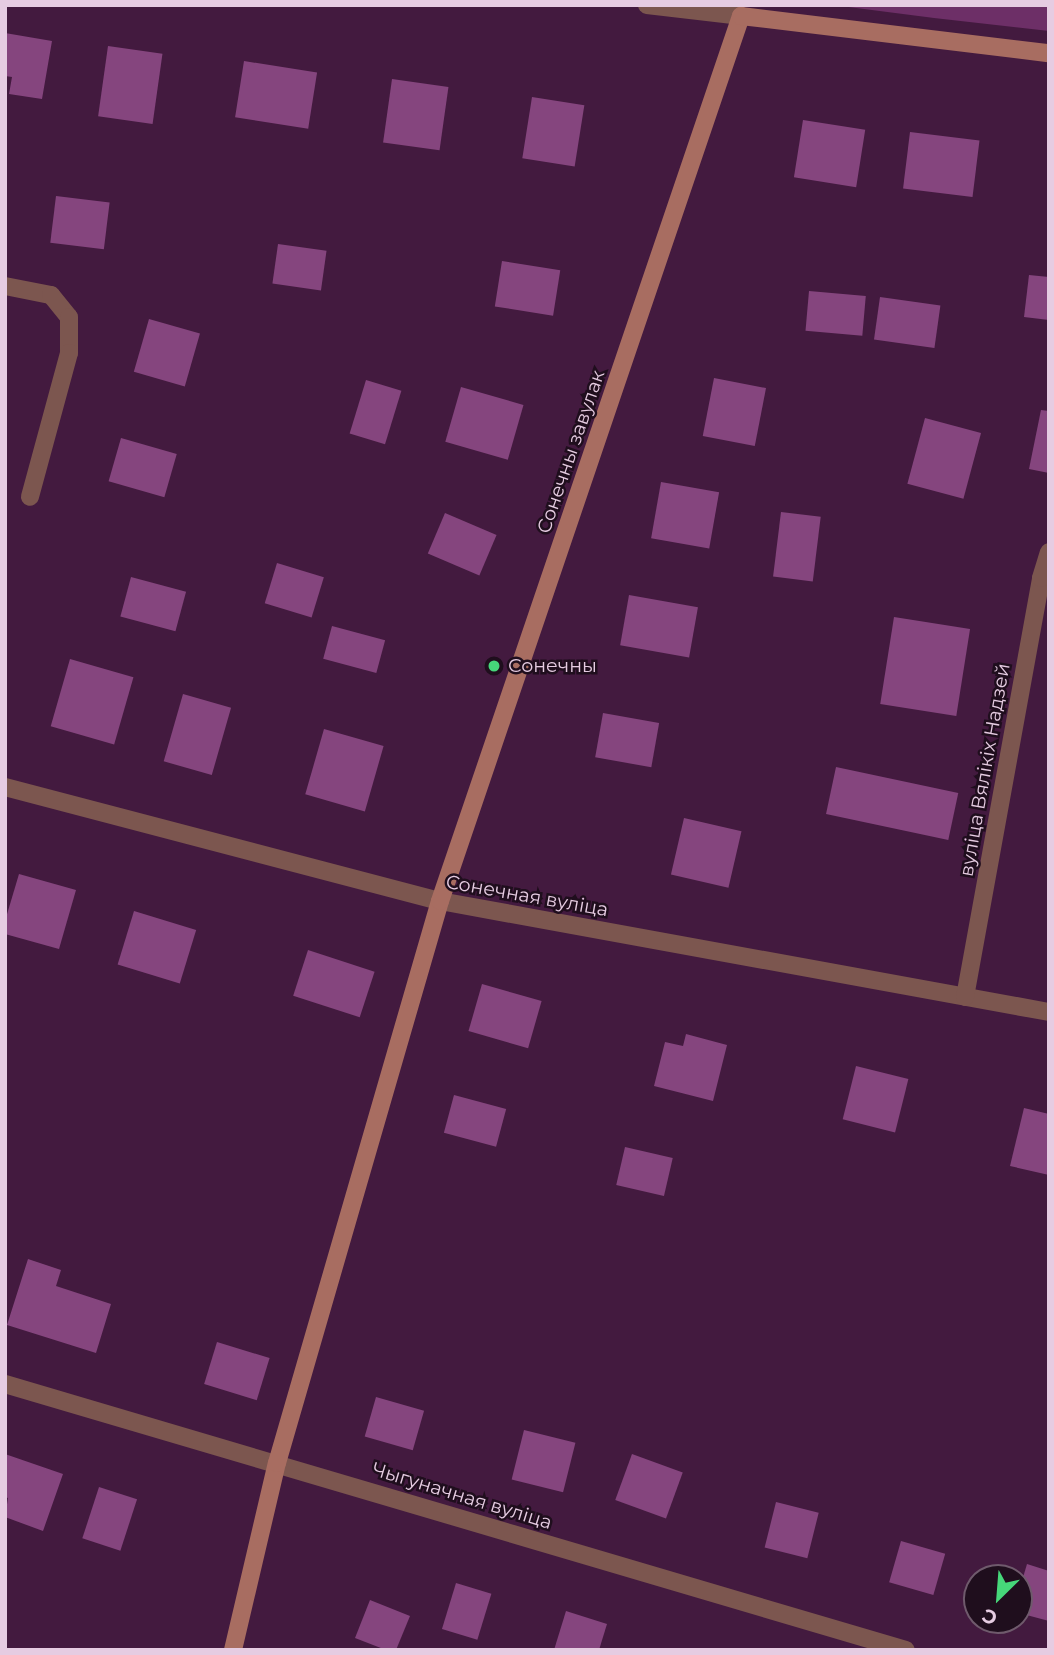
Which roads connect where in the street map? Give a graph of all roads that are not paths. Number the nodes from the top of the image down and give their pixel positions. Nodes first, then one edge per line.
1 (648, 5) edge
2 (741, 16) junction
3 (1049, 53) edge
4 (5, 286) edge
5 (30, 497) dead end
6 (1049, 552) edge
7 (5, 787) edge
8 (440, 901) junction
9 (965, 997) junction
10 (1049, 1012) edge
11 (5, 1384) edge
12 (278, 1463) junction
13 (233, 1650) edge
14 (906, 1650) edge

1 - 2 street
2 - 3 street
2 - 8 street, Сонечны завулак
4 - 5 street
6 - 9 street, вуліца Вялікіх Надзей
7 - 8 street, Сонечная вуліца
8 - 9 street, Сонечная вуліца
8 - 12 street, Сонечны завулак
9 - 10 street, Сонечная вуліца
11 - 12 street, Чыгуначная вуліца
12 - 13 street, Сонечны завулак
12 - 14 street, Чыгуначная вуліца

